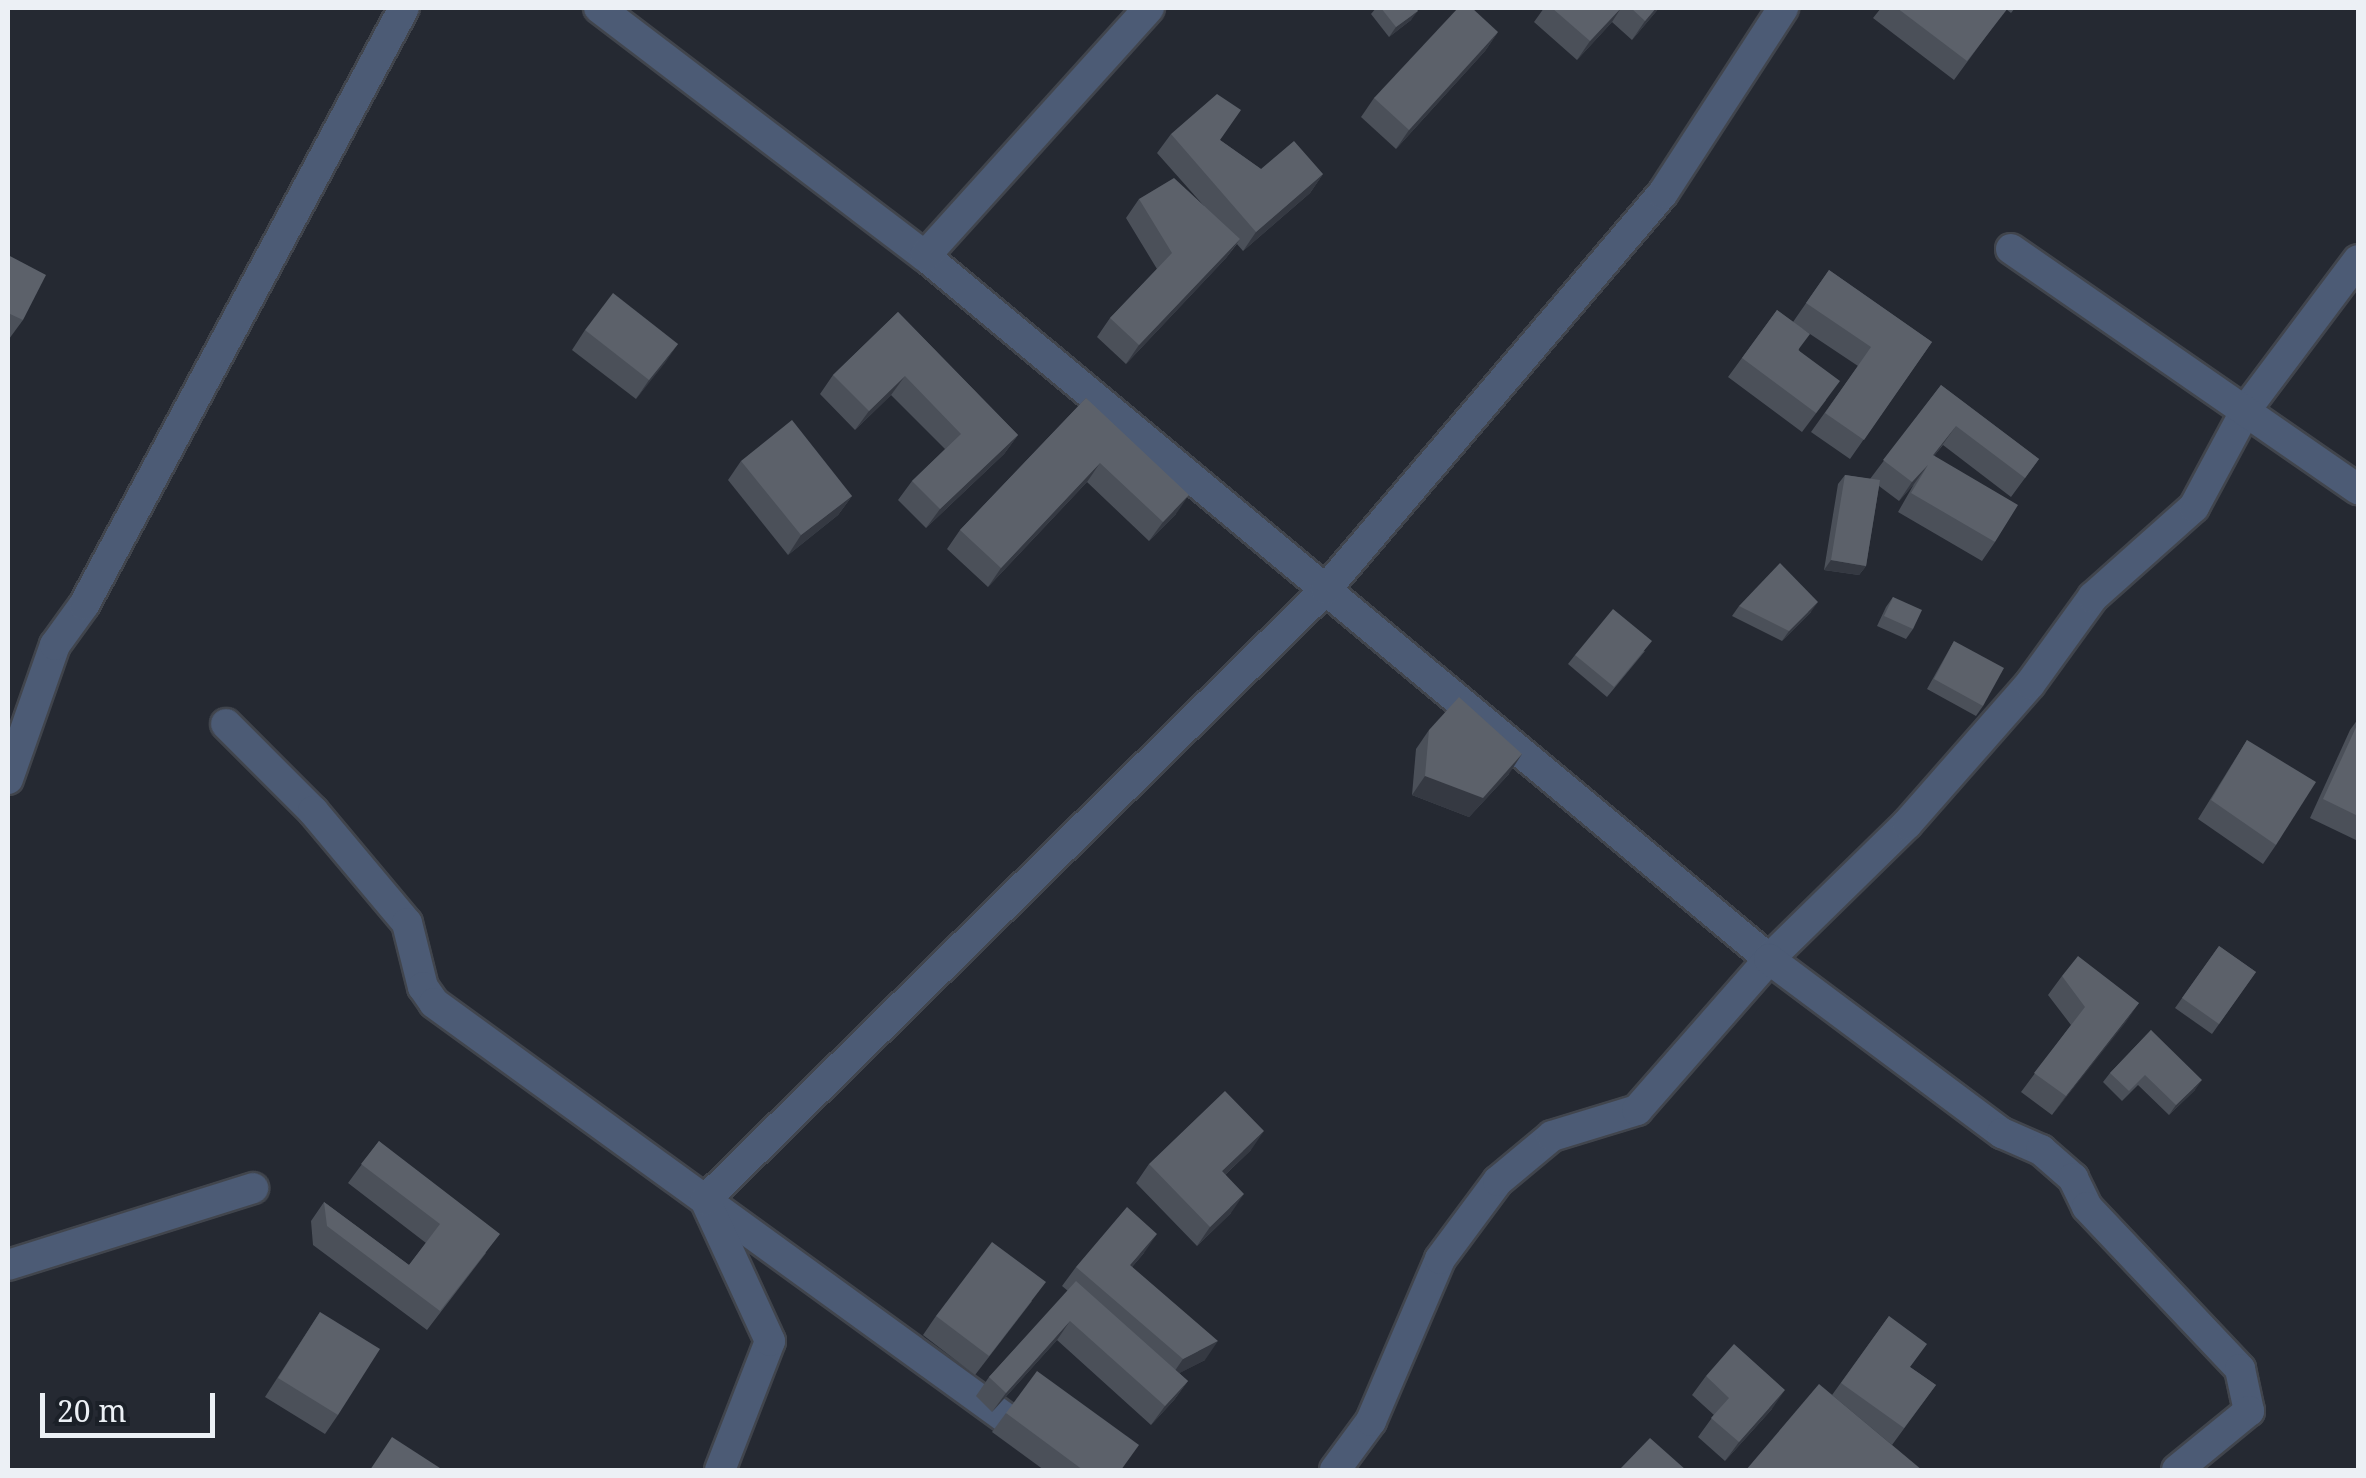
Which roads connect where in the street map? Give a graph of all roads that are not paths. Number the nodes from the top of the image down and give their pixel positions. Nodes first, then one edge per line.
1 (404, 8) edge
2 (599, 8) edge
3 (1148, 8) edge
4 (1783, 8) edge
5 (2010, 248) dead end
6 (925, 256) junction
7 (2358, 260) edge
8 (2247, 408) junction
9 (2358, 488) edge
10 (1326, 589) junction
11 (226, 724) dead end
12 (8, 779) edge
13 (1769, 958) junction
14 (252, 1188) dead end
15 (704, 1200) junction
16 (8, 1265) edge
17 (720, 1470) edge
18 (1077, 1470) edge
19 (1335, 1470) edge
20 (2177, 1470) edge

1 - 12 street
2 - 6 street
3 - 6 street
4 - 10 street
5 - 8 street
6 - 10 street
7 - 8 street
8 - 9 street
8 - 13 street
10 - 13 street
10 - 15 street
11 - 15 street
13 - 19 street
13 - 20 street
14 - 16 street
15 - 17 street
15 - 18 street

